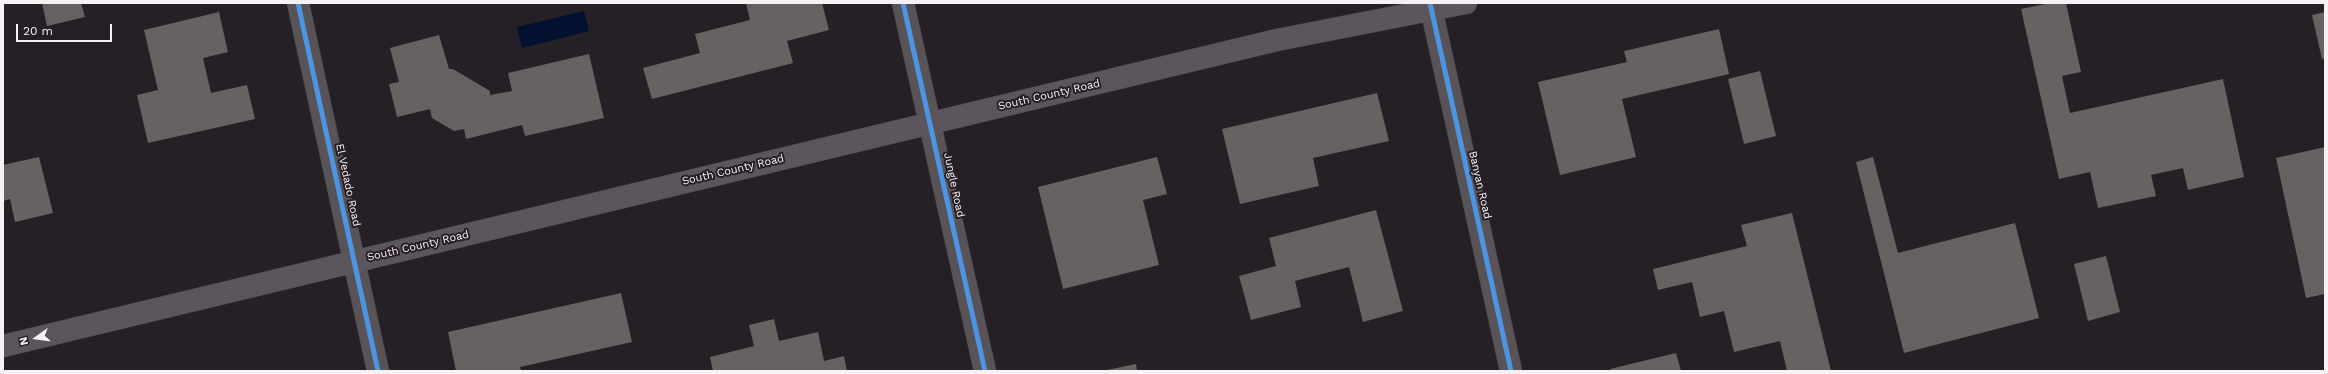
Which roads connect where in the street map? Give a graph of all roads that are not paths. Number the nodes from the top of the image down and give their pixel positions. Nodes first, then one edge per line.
1 (298, 3) edge
2 (903, 3) edge
3 (1466, 3) edge
4 (1430, 6) edge
5 (930, 123) junction
6 (354, 261) junction
7 (3, 346) edge
8 (378, 371) edge
9 (984, 371) edge
10 (1511, 371) edge

1 - 6 street, El Vedado Road
2 - 5 street, Jungle Road
3 - 4 main road, South County Road
4 - 5 main road, South County Road
4 - 10 street, Banyan Road
5 - 6 main road, South County Road
5 - 9 street, Jungle Road
6 - 7 main road, South County Road
6 - 8 street, El Vedado Road

